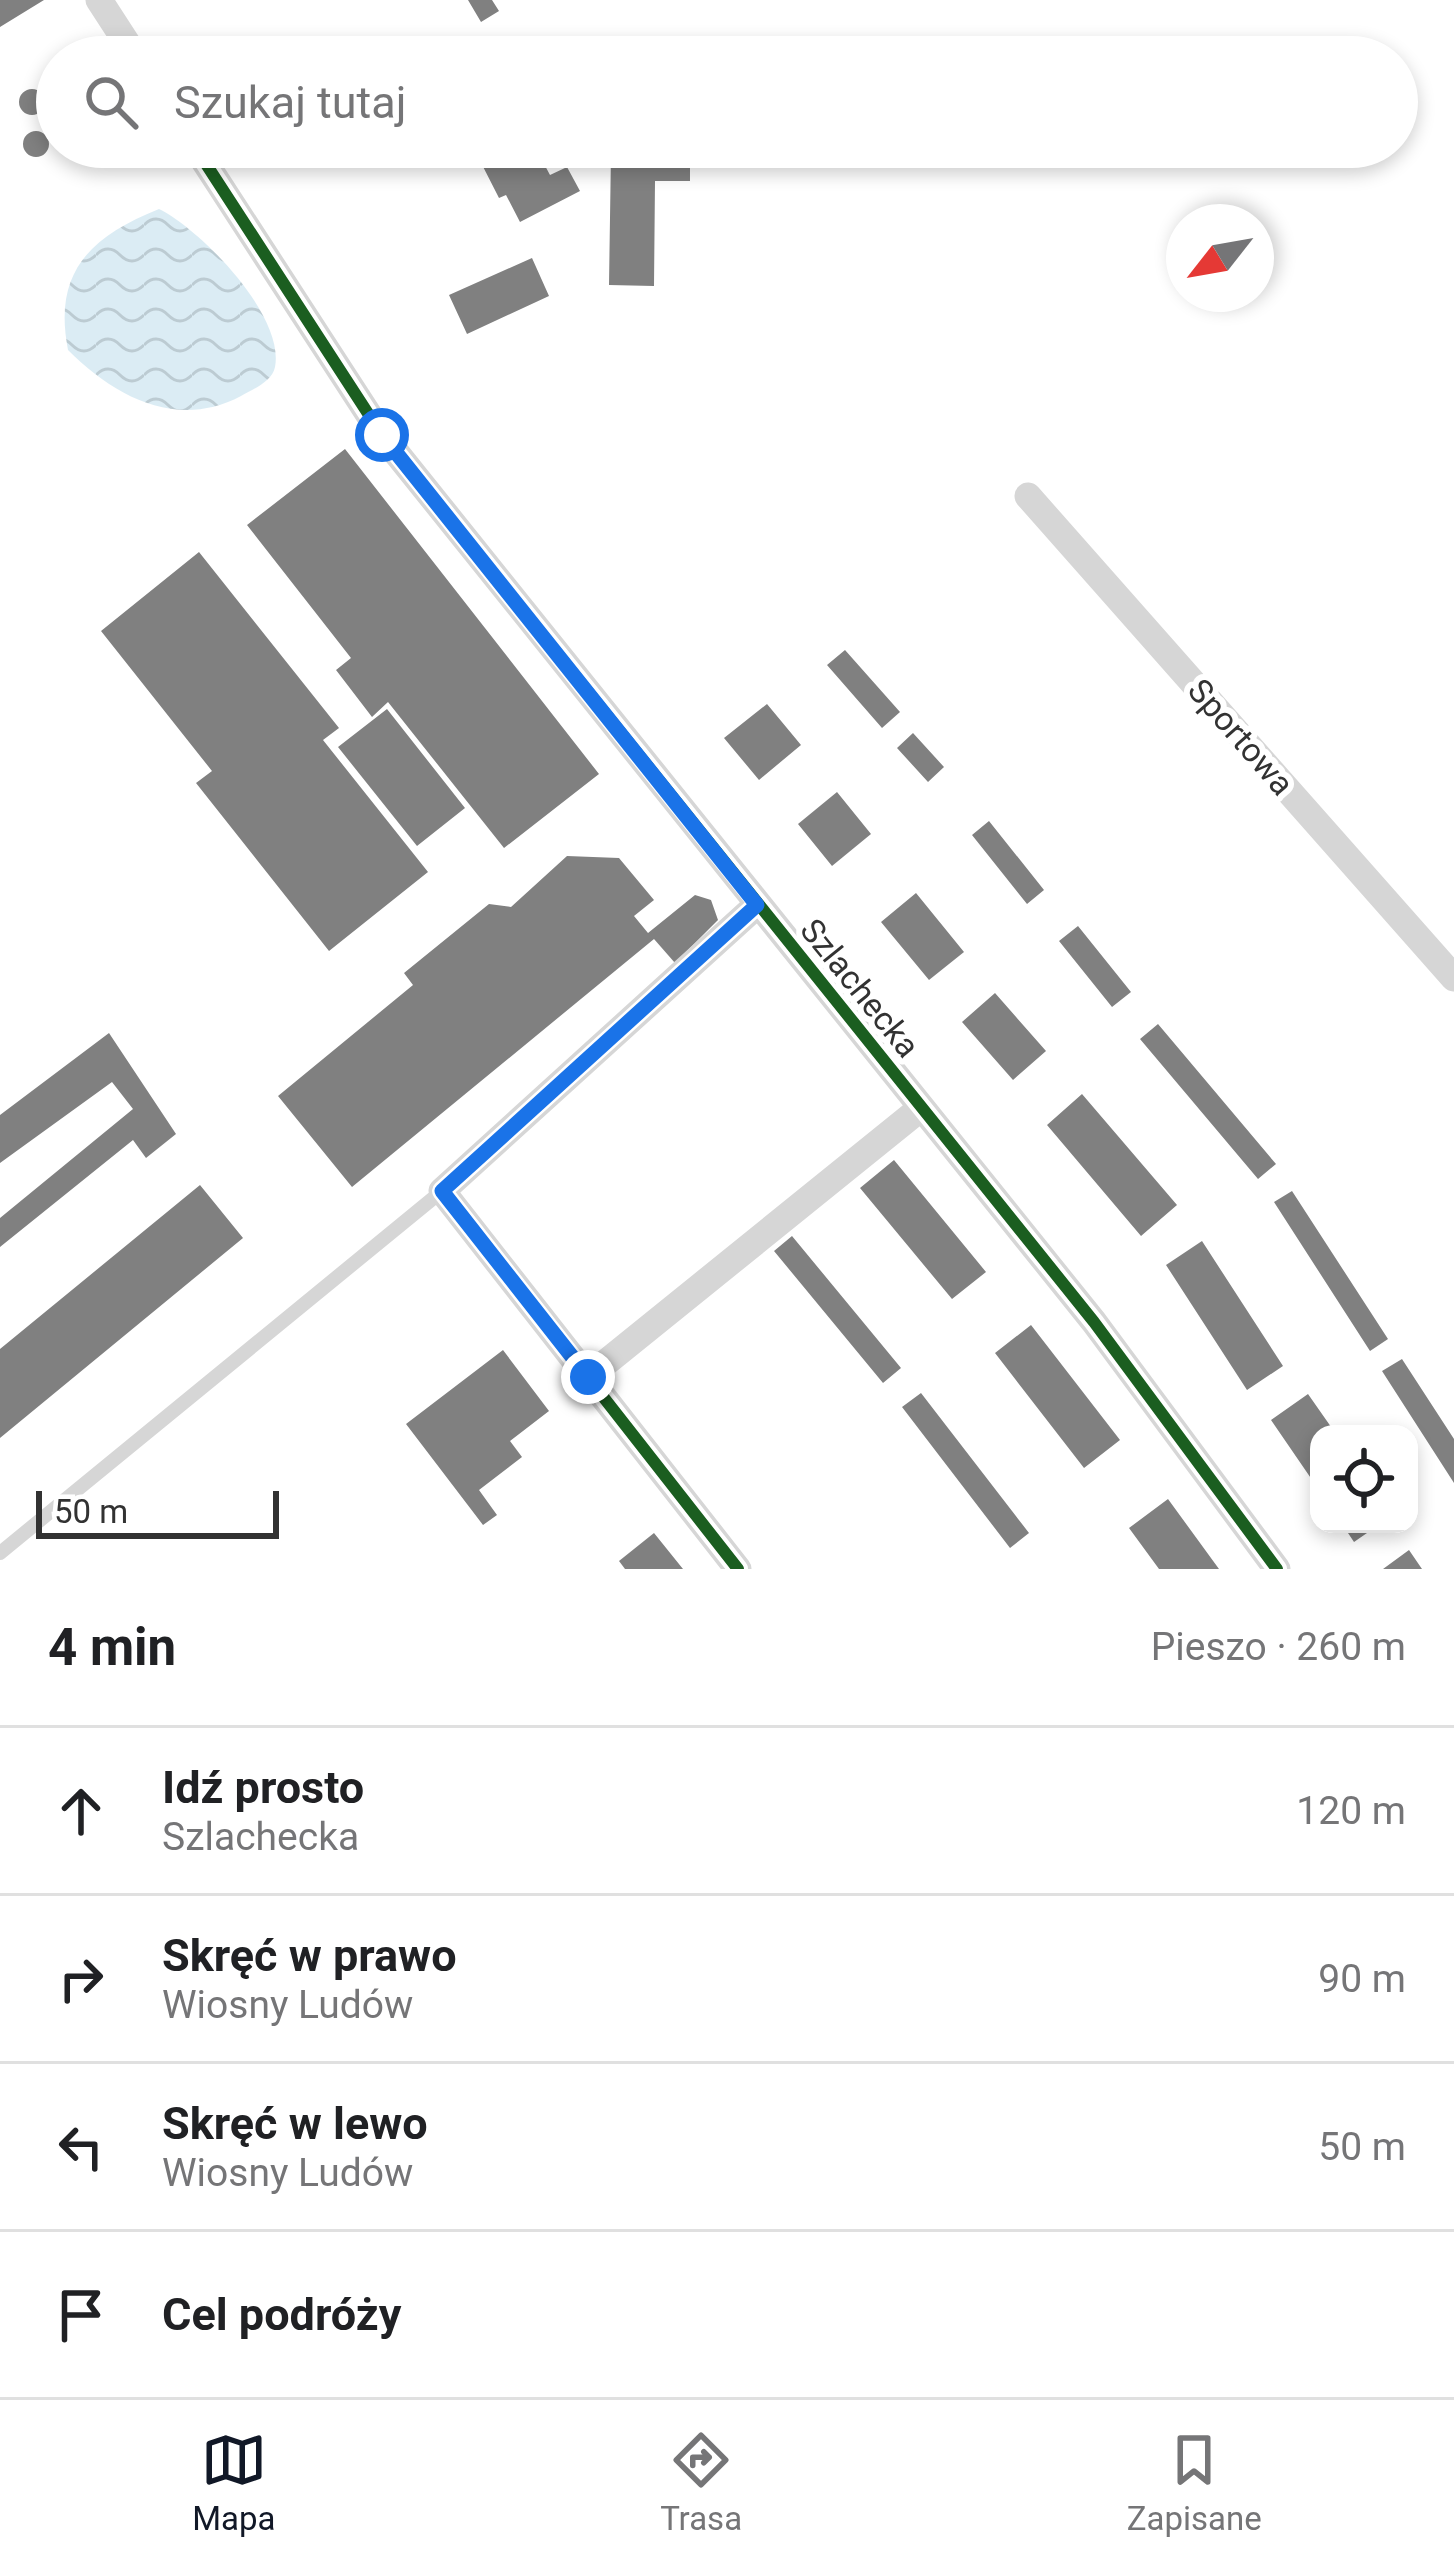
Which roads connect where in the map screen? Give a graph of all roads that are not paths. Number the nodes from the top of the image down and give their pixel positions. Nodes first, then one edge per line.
1 (99, 0) edge
2 (122, 36) edge
3 (209, 168) edge
4 (1028, 496) dead end
5 (757, 905) junction
6 (1454, 978) edge
7 (922, 1108) junction
8 (442, 1191) junction
9 (588, 1377) junction
10 (0, 1553) edge
11 (738, 1569) edge
12 (1277, 1569) edge

1 - 2 street
3 - 5 street, Szlachecka
4 - 6 street, Sportowa
5 - 7 street, Szlachecka
5 - 8 street
7 - 9 street
7 - 12 street, Szlachecka
8 - 9 street
8 - 10 lane
9 - 11 street

